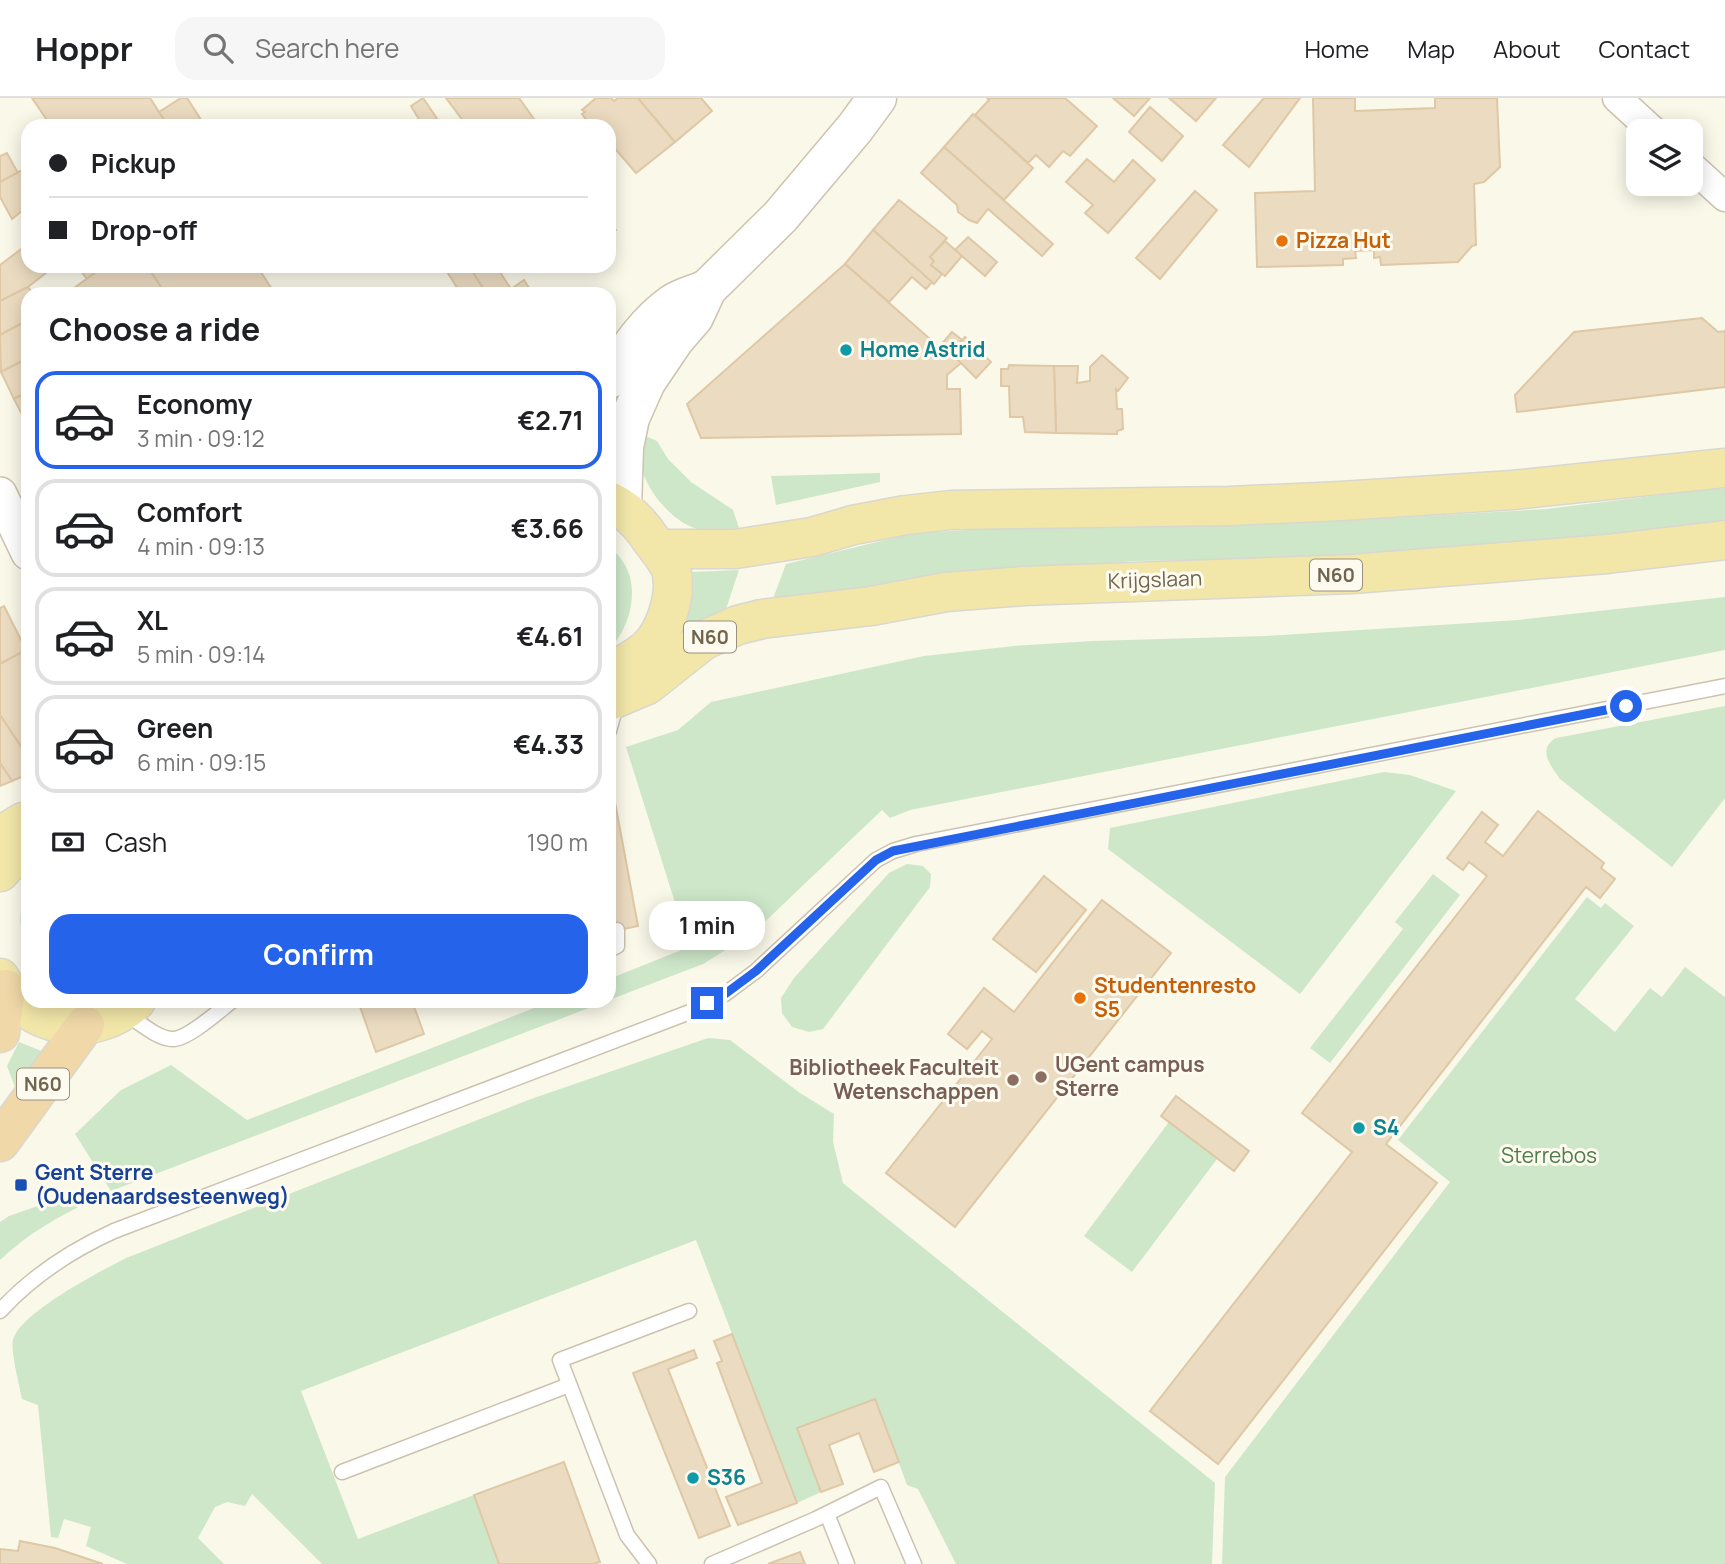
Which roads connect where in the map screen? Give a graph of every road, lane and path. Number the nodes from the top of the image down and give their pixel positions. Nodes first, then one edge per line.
1 (877, 98) edge
2 (1617, 98) edge
3 (1640, 119) edge
4 (1703, 177) edge
5 (1725, 197) edge
6 (707, 289) junction
7 (616, 369) edge
8 (1725, 468) edge
9 (0, 494) edge
10 (616, 505) edge
11 (21, 534) edge
12 (1725, 540) edge
13 (658, 550) junction
14 (1725, 687) edge
15 (616, 690) edge
16 (616, 693) edge
17 (21, 823) edge
18 (0, 836) edge
19 (21, 856) edge
20 (0, 872) edge
21 (617, 930) dead end
22 (616, 946) edge
23 (3, 984) edge
24 (21, 1005) edge
25 (25, 1008) edge
26 (128, 1008) edge
27 (131, 1008) edge
28 (222, 1008) edge
29 (85, 1025) junction
30 (0, 1032) edge
31 (0, 1142) edge
32 (0, 1311) edge
33 (689, 1311) dead end
34 (569, 1385) junction
35 (342, 1472) dead end
36 (827, 1514) junction
37 (649, 1564) edge
38 (712, 1564) edge
39 (847, 1564) edge
40 (914, 1564) edge

1 - 6 main road
2 - 3 street
4 - 5 street
6 - 7 main road
6 - 10 main road
8 - 13 main road
9 - 11 street
10 - 13 main road
12 - 16 main road, Krijgslaan / N60
13 - 15 main road
14 - 32 lane
17 - 18 main road
19 - 20 main road
21 - 22 lane
23 - 24 main road
23 - 30 highway
25 - 29 main road
26 - 29 main road
27 - 28 lane
29 - 31 highway, N60
33 - 34 lane
34 - 35 lane
34 - 37 lane
36 - 38 lane
36 - 39 lane
36 - 40 lane

